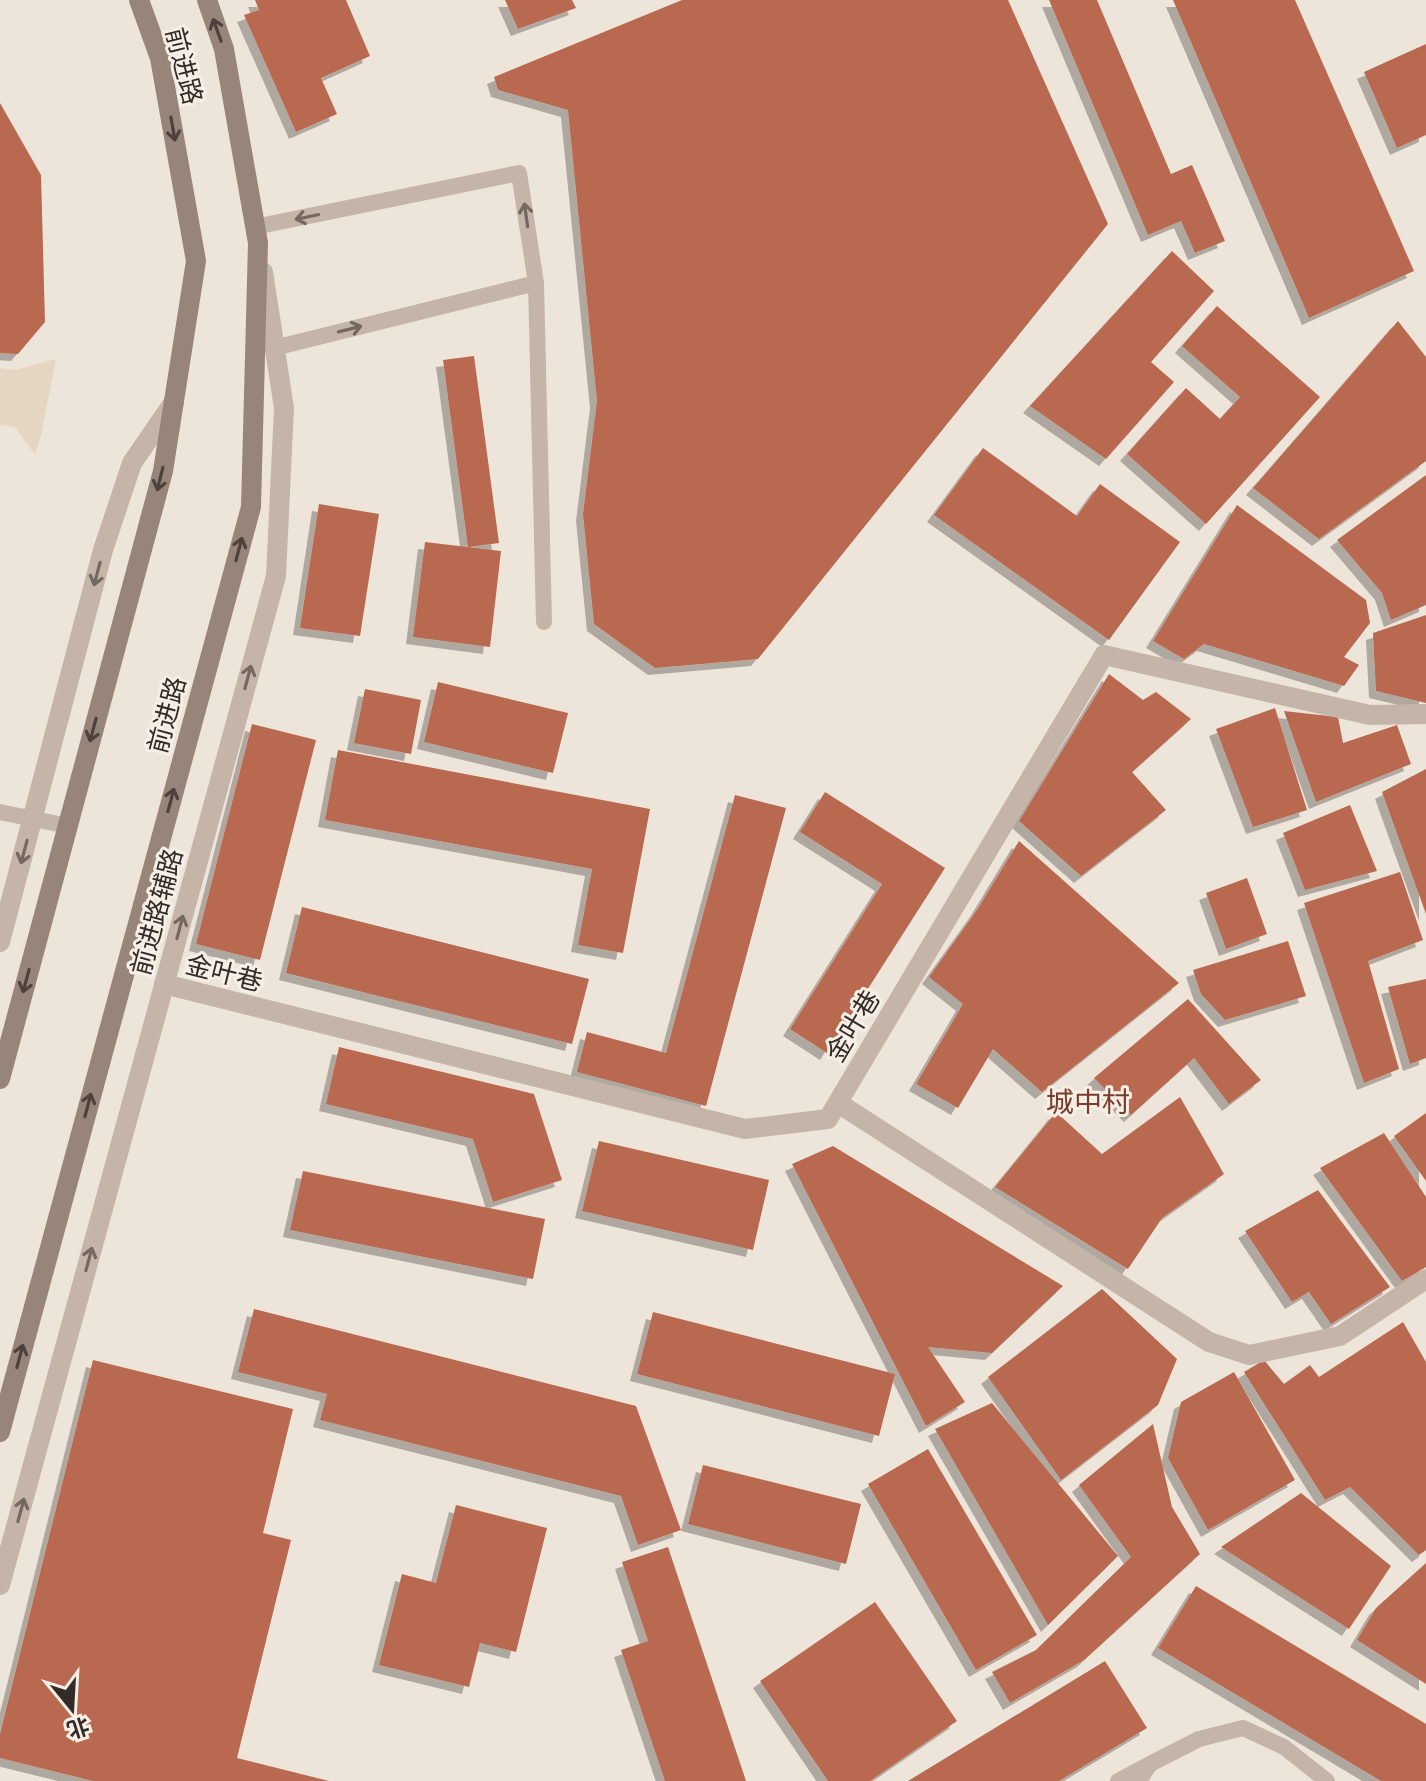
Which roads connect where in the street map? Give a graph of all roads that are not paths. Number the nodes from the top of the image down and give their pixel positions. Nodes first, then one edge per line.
1 (139, 0) edge
2 (207, 0) edge
3 (257, 235) junction
4 (536, 283) junction
5 (274, 348) junction
6 (174, 402) junction
7 (544, 622) dead end
8 (1426, 714) edge
9 (0, 812) edge
10 (32, 819) junction
11 (68, 826) junction
12 (0, 942) edge
13 (164, 984) junction
14 (0, 1079) edge
15 (838, 1103) junction
16 (1426, 1279) edge
17 (0, 1432) edge
18 (0, 1585) edge
19 (1150, 1764) junction
20 (1118, 1781) edge
21 (1139, 1781) edge
22 (1327, 1781) edge

1 -> 6 main road, 前进路
3 -> 2 main road, 前进路
4 -> 3 lane
3 - 5 street, 前进路辅路
17 -> 3 main road, 前进路
5 -> 4 lane
4 - 7 lane
13 -> 5 street, 前进路辅路
6 -> 10 street
6 -> 11 main road, 前进路
8 - 15 street, 金叶巷
9 - 10 lane
10 - 11 lane
10 -> 12 street
11 -> 14 main road, 前进路
13 - 15 street, 金叶巷
18 -> 13 street, 前进路辅路
15 - 16 street
19 - 20 lane
19 - 21 lane
19 - 22 lane

